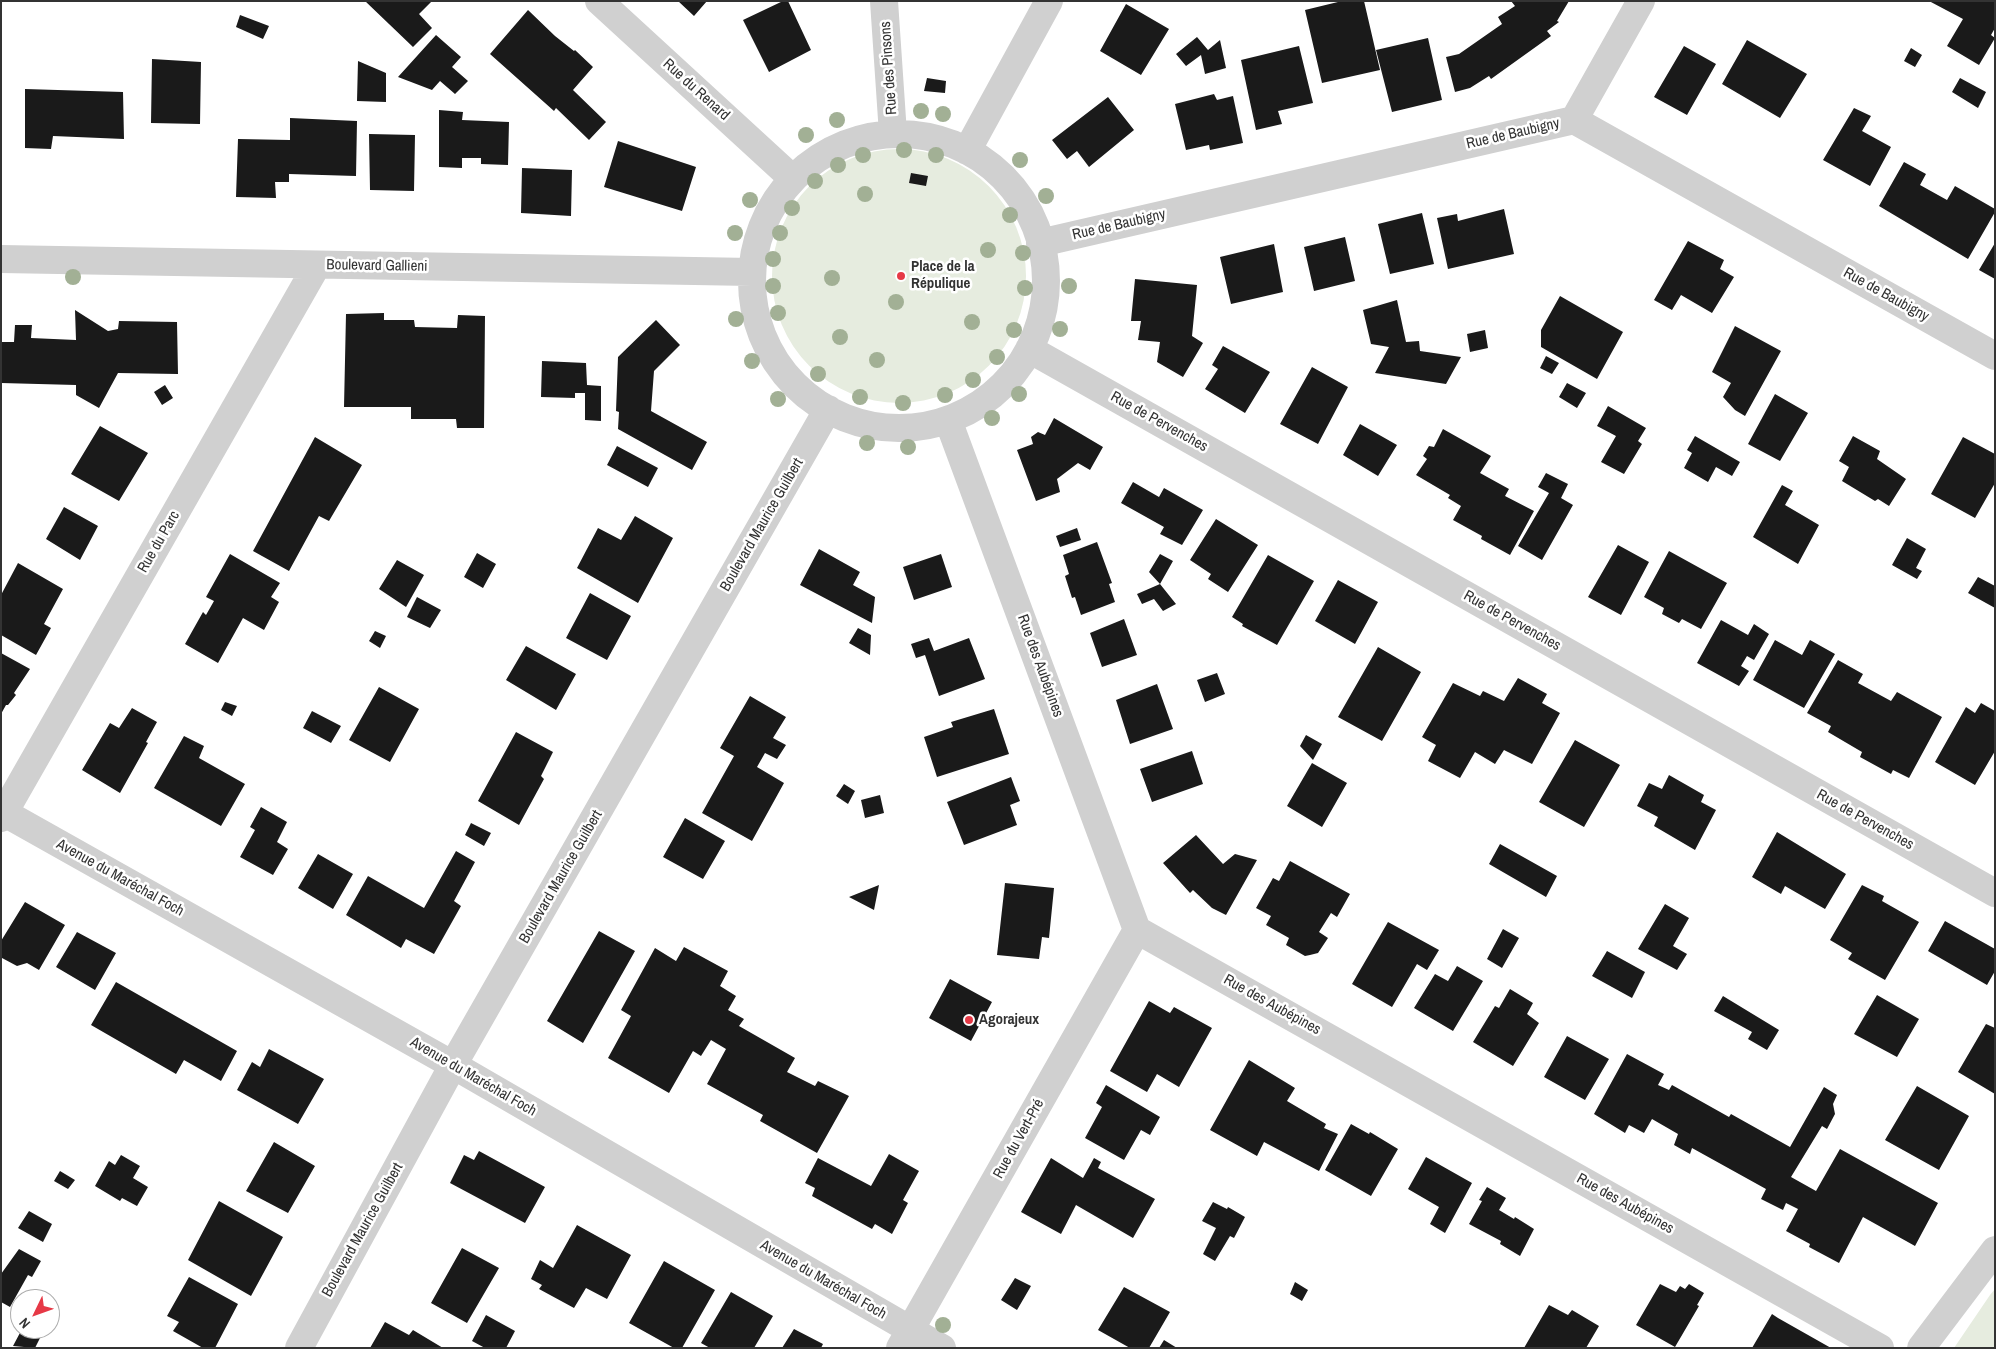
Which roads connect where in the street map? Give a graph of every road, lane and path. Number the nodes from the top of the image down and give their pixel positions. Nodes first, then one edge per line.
1 (599, 1) edge
2 (884, 1) edge
3 (1048, 1) edge
4 (1641, 1) edge
5 (1574, 120) junction
6 (893, 134) junction
7 (967, 151) junction
8 (793, 179) junction
9 (1040, 243) junction
10 (1, 259) edge
11 (317, 265) junction
12 (752, 272) junction
13 (1029, 349) junction
14 (1995, 356) edge
15 (828, 409) junction
16 (948, 420) junction
17 (2, 814) edge
18 (1995, 893) edge
19 (1138, 930) junction
20 (453, 1065) junction
21 (1995, 1250) edge
22 (905, 1339) edge
23 (299, 1348) edge
24 (942, 1348) edge
25 (1880, 1348) edge
26 (1921, 1348) edge

1 - 8 street, Rue du Renard
2 - 6 street, Rue des Pinsons
3 - 7 street
4 - 5 street
5 - 9 street, Rue de Baubigny
5 - 14 street, Rue de Baubigny
6 - 7 street
6 - 8 street
7 - 9 street
8 - 12 street
9 - 13 street
10 - 11 street, Boulevard Gallieni
11 - 12 street, Boulevard Gallieni
11 - 17 street, Rue du Parc
12 - 15 street
13 - 16 street
13 - 18 street, Rue de Pervenches
15 - 16 street
15 - 20 street, Boulevard Maurice Guilbert
16 - 19 street, Rue des Aubépines
17 - 20 street, Avenue du Maréchal Foch
19 - 22 street, Rue du Vert-Pré
19 - 25 street, Rue des Aubépines
20 - 22 street, Avenue du Maréchal Foch
20 - 23 street, Boulevard Maurice Guilbert
21 - 26 street
22 - 24 street, Avenue du Maréchal Foch

